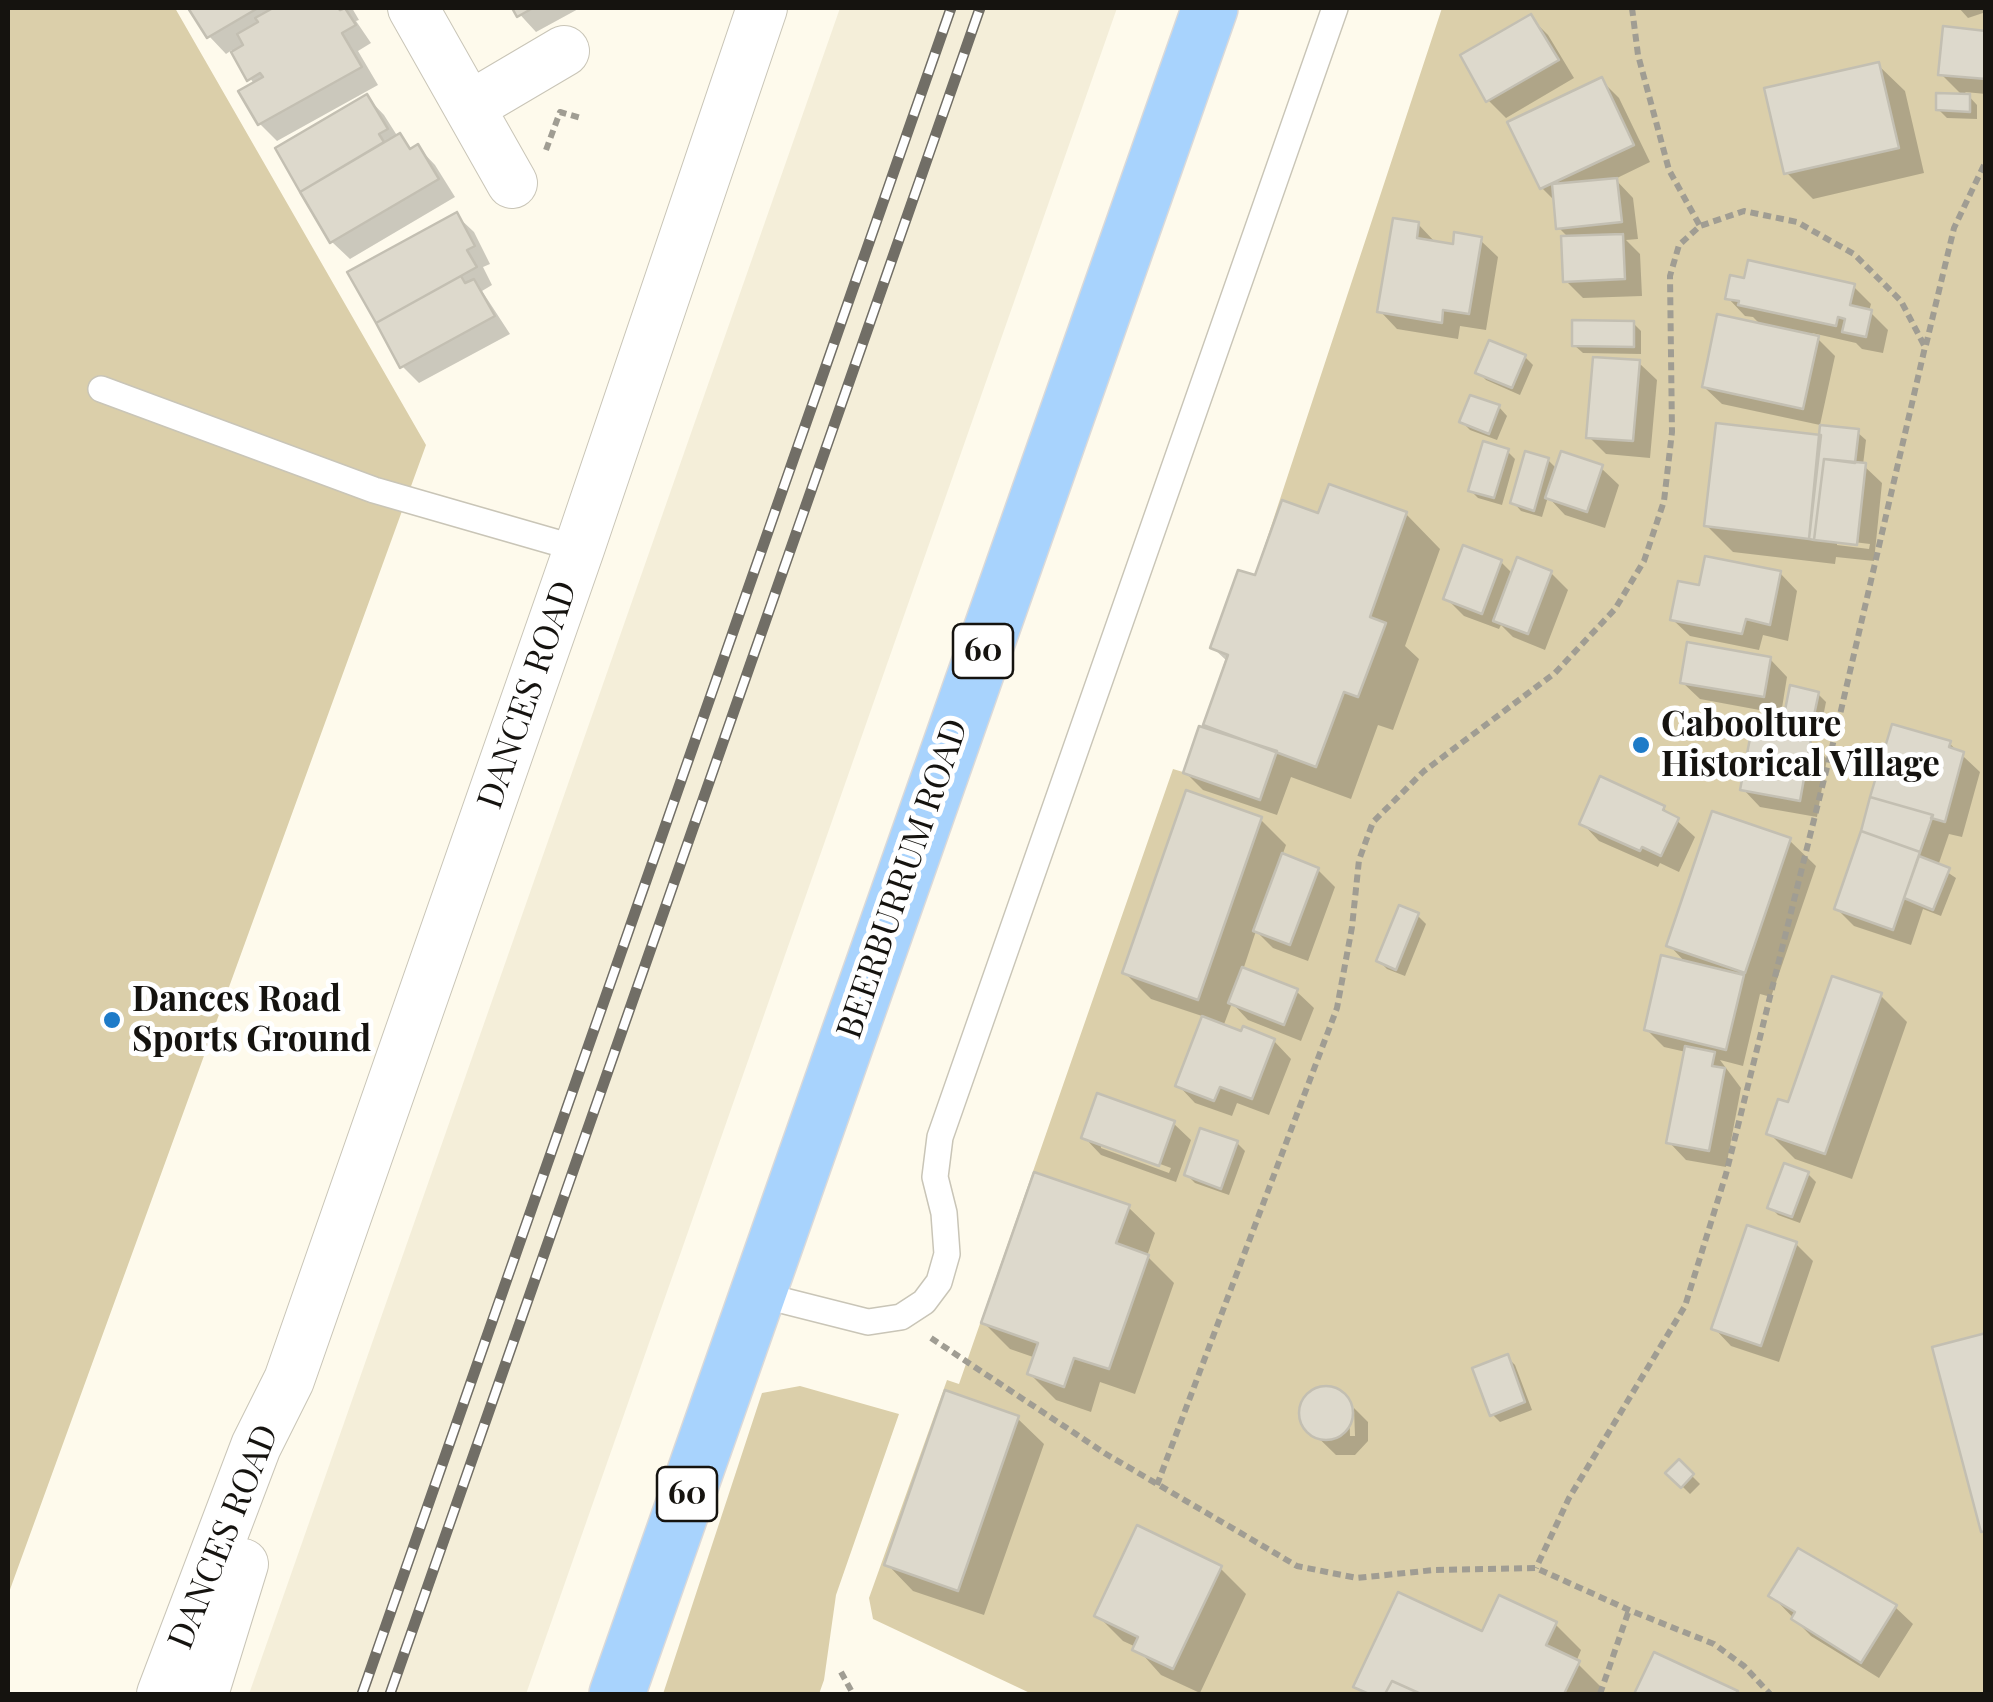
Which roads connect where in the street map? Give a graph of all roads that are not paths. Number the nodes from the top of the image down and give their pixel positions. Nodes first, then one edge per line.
1 (413, 8) edge
2 (762, 8) edge
3 (1210, 8) edge
4 (1335, 8) edge
5 (564, 50) dead end
6 (469, 107) junction
7 (512, 183) dead end
8 (101, 390) dead end
9 (579, 549) junction
10 (757, 1294) junction
11 (289, 1380) junction
12 (162, 1694) edge
13 (203, 1694) edge
14 (617, 1694) edge

1 - 6 street
2 - 9 street, DANCES ROAD
3 - 10 main road, BEERBURRUM ROAD / 60
4 - 10 lane
5 - 6 street
6 - 7 street
8 - 9 lane
9 - 11 street, DANCES ROAD
10 - 14 main road, BEERBURRUM ROAD / 60
11 - 12 street, DANCES ROAD
11 - 13 street, DANCES ROAD

